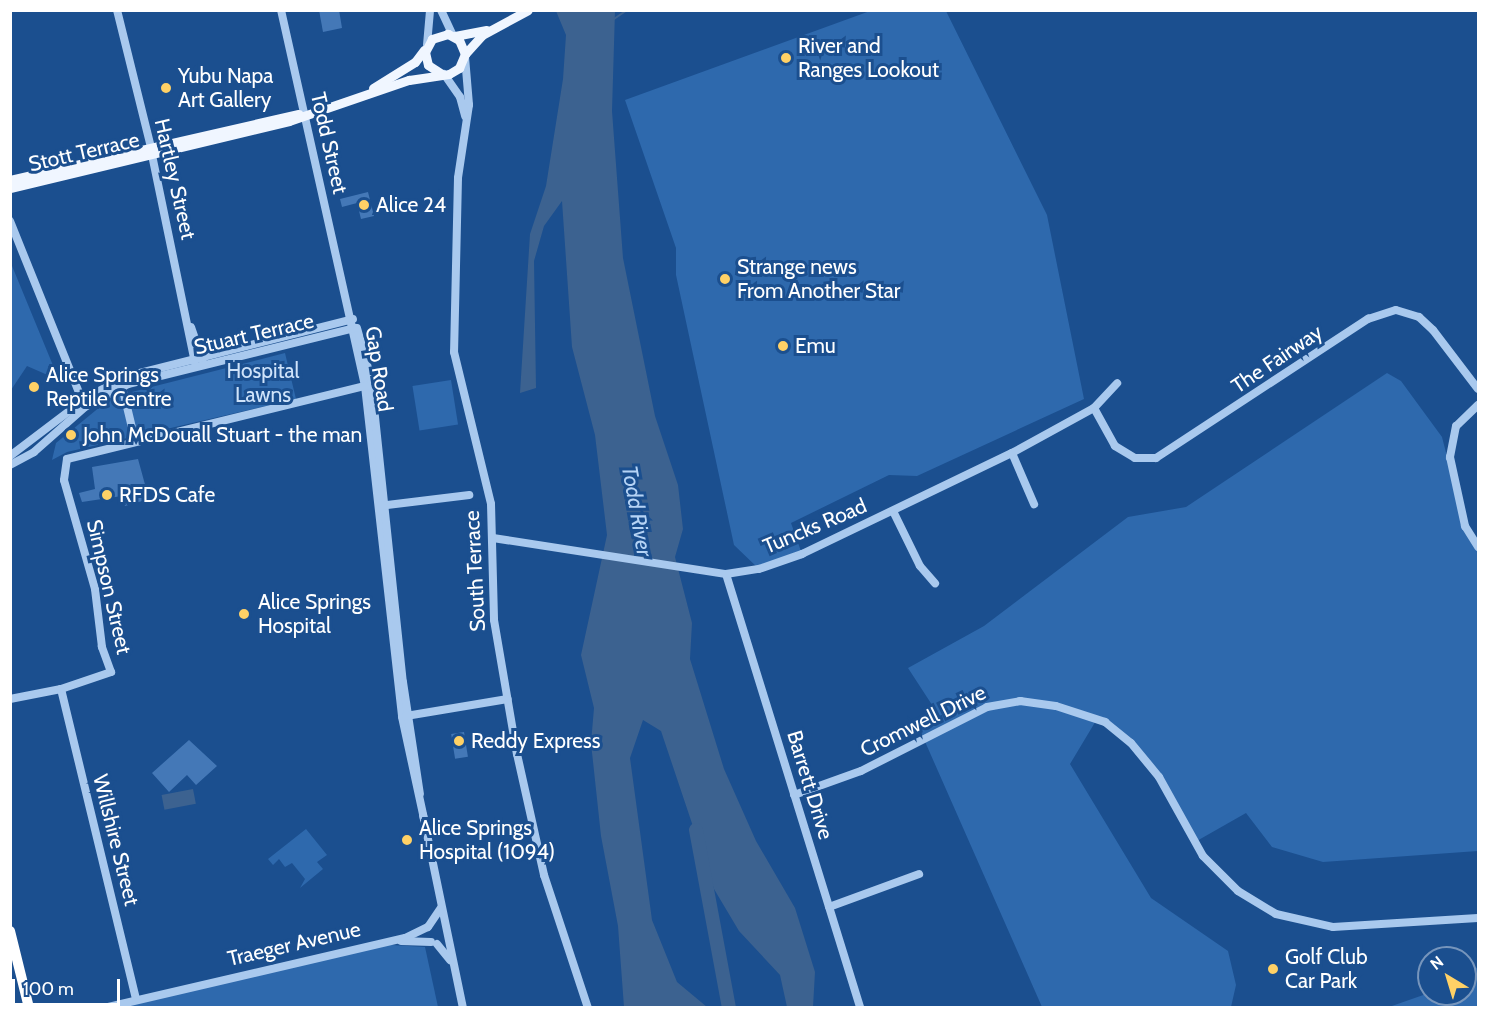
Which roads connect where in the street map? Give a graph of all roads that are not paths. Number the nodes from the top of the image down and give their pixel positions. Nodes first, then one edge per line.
1 (117, 10) edge
2 (281, 10) edge
3 (430, 10) edge
4 (441, 10) edge
5 (528, 10) edge
6 (497, 26) junction
7 (454, 36) junction
8 (426, 46) junction
9 (465, 56) junction
10 (443, 74) junction
11 (347, 102) junction
12 (304, 114) junction
13 (466, 126) junction
14 (151, 151) junction
15 (10, 180) edge
16 (10, 188) edge
17 (10, 221) edge
18 (353, 319) junction
19 (355, 328) junction
20 (199, 362) junction
21 (121, 380) junction
22 (1117, 383) dead end
23 (365, 386) junction
24 (1479, 389) edge
25 (123, 390) junction
26 (87, 401) junction
27 (1479, 405) edge
28 (1094, 408) junction
29 (135, 440) junction
30 (1012, 453) junction
31 (10, 456) edge
32 (10, 465) edge
33 (469, 495) dead end
34 (1034, 504) dead end
35 (381, 505) junction
36 (893, 511) junction
37 (493, 538) junction
38 (1479, 547) edge
39 (726, 574) junction
40 (935, 582) dead end
41 (61, 689) junction
42 (10, 699) edge
43 (508, 699) junction
44 (405, 716) junction
45 (794, 795) junction
46 (919, 874) dead end
47 (829, 907) junction
48 (441, 908) junction
49 (1479, 918) edge
50 (430, 925) junction
51 (444, 925) junction
52 (10, 931) edge
53 (447, 936) junction
54 (387, 941) junction
55 (434, 943) junction
56 (449, 945) junction
57 (451, 961) junction
58 (136, 999) junction
59 (29, 1008) edge
60 (104, 1008) edge
61 (461, 1008) edge
62 (588, 1008) edge
63 (860, 1008) edge

1 - 14 street, Hartley Street
2 - 12 street, Todd Street
3 - 8 street
4 - 7 street
5 - 6 main road
6 - 7 main road
6 - 9 main road
7 - 8 main road
7 - 9 main road
8 - 10 main road
8 - 11 main road, Stott Terrace
9 - 10 main road
9 - 13 street, South Terrace
10 - 11 main road, Stott Terrace
10 - 13 street, South Terrace
11 - 12 main road, Stott Terrace
12 - 14 main road, Stott Terrace
12 - 18 street, Todd Street
13 - 37 street, South Terrace
14 - 15 main road, Stott Terrace
14 - 16 main road, Stott Terrace
14 - 20 street, Hartley Street
17 - 26 street
18 - 19 street, Gap Road
18 - 20 street, Stuart Terrace
19 - 20 street, Stuart Terrace
19 - 23 street, Gap Road
19 - 35 street, Gap Road
20 - 21 street, Stuart Terrace
20 - 25 street, Stuart Terrace
21 - 25 street
21 - 26 street, Stuart Terrace
22 - 28 street, Tuncks Road
23 - 29 street, Simpson Street
23 - 35 street, Gap Road
24 - 28 street, The Fairway
25 - 26 street, Stuart Terrace
25 - 29 street
26 - 31 street, Stuart Terrace
26 - 32 street, Stuart Terrace
27 - 38 street
28 - 30 street, Tuncks Road
29 - 41 street, Simpson Street
30 - 34 street
30 - 36 street, Tuncks Road
33 - 35 street
35 - 44 street, Gap Road
36 - 39 street, Tuncks Road
36 - 40 street
37 - 39 street, Tuncks Road
37 - 43 street, South Terrace
39 - 45 street, Barrett Drive
41 - 42 street
41 - 58 street, Willshire Street
43 - 44 street
43 - 62 street, South Terrace
44 - 48 street, Gap Road
45 - 47 street, Barrett Drive
45 - 49 street, Cromwell Drive
46 - 47 street
47 - 63 street, Barrett Drive
48 - 50 street
48 - 51 street, Gap Road
50 - 51 street, Traeger Avenue
50 - 54 street, Traeger Avenue
50 - 55 street
51 - 53 street, Gap Road
52 - 59 highway
53 - 55 street
53 - 56 street, Gap Road
54 - 55 street, Traeger Avenue
54 - 58 street, Traeger Avenue
55 - 57 street
56 - 57 street, Gap Road
56 - 61 street, Gap Road
57 - 61 street, Gap Road
58 - 60 street, Traeger Avenue

